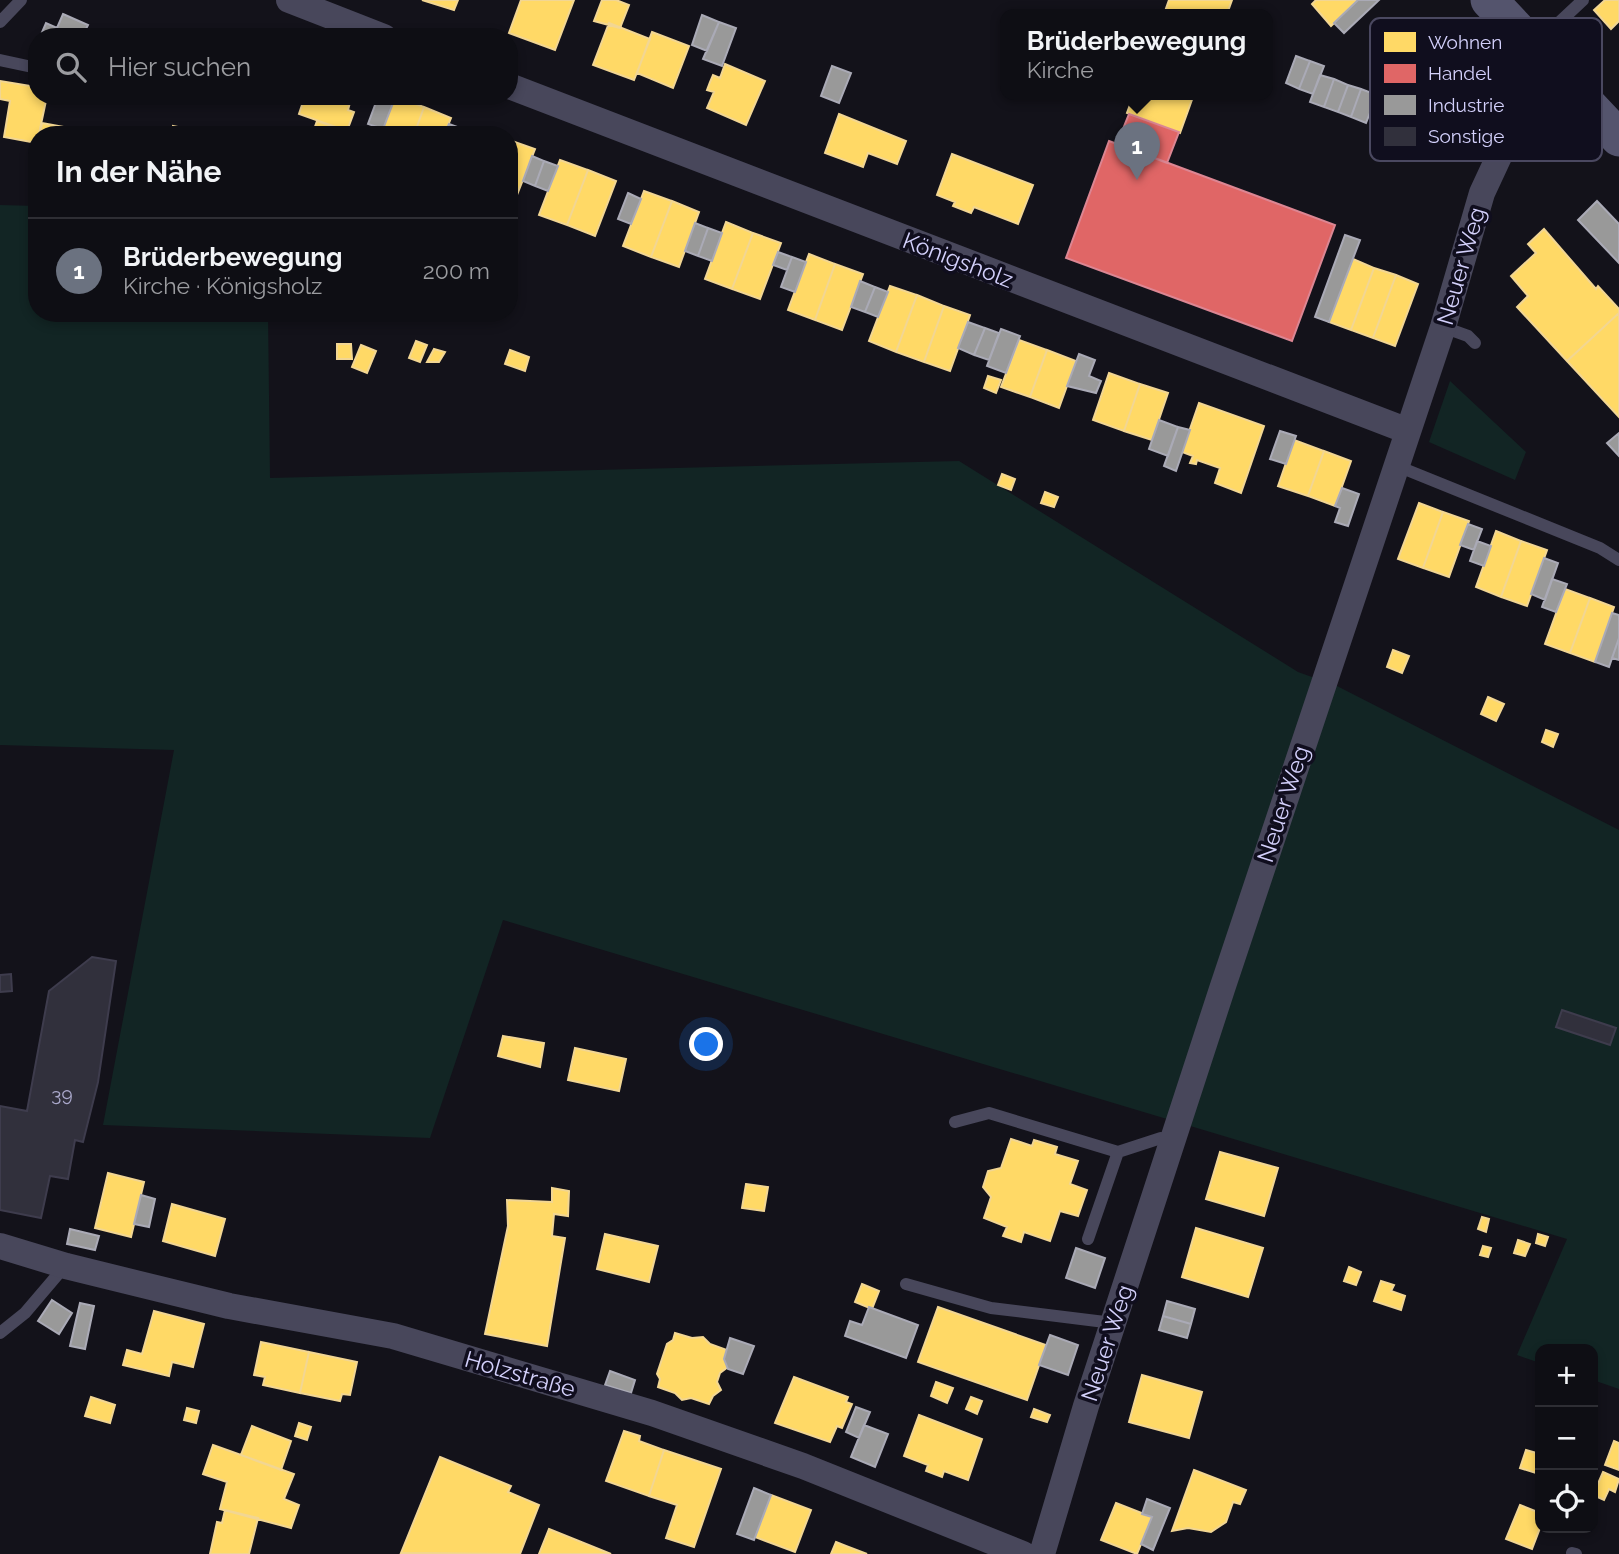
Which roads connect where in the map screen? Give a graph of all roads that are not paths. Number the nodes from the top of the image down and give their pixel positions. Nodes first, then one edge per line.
1 (21, 0) edge
2 (289, 0) edge
3 (1489, 0) edge
4 (1583, 0) edge
5 (1506, 18) edge
6 (1571, 18) edge
7 (0, 22) edge
8 (361, 28) edge
9 (0, 60) edge
10 (28, 66) edge
11 (518, 89) edge
12 (1602, 120) edge
13 (1619, 138) edge
14 (1498, 161) edge
15 (1443, 327) junction
16 (1475, 343) dead end
17 (1408, 431) junction
18 (1396, 466) junction
19 (1619, 560) edge
20 (955, 1122) dead end
21 (1173, 1141) junction
22 (1118, 1152) junction
23 (1088, 1239) dead end
24 (0, 1247) edge
25 (66, 1266) junction
26 (906, 1284) dead end
27 (1113, 1323) junction
28 (0, 1333) edge
29 (1023, 1554) edge
30 (1042, 1554) edge

1 - 7 lane
2 - 8 street
3 - 5 main road
4 - 6 lane
9 - 10 lane
11 - 17 street, Königsholz
12 - 13 main road
14 - 15 street, Neuer Weg
15 - 16 lane
15 - 17 street, Neuer Weg
17 - 18 street, Neuer Weg
18 - 19 lane
18 - 21 street, Neuer Weg
20 - 22 lane
21 - 22 lane
21 - 27 street, Neuer Weg
22 - 23 lane
24 - 25 street, Holzstraße
25 - 28 lane
25 - 29 street, Holzstraße
26 - 27 lane
27 - 30 street, Neuer Weg

